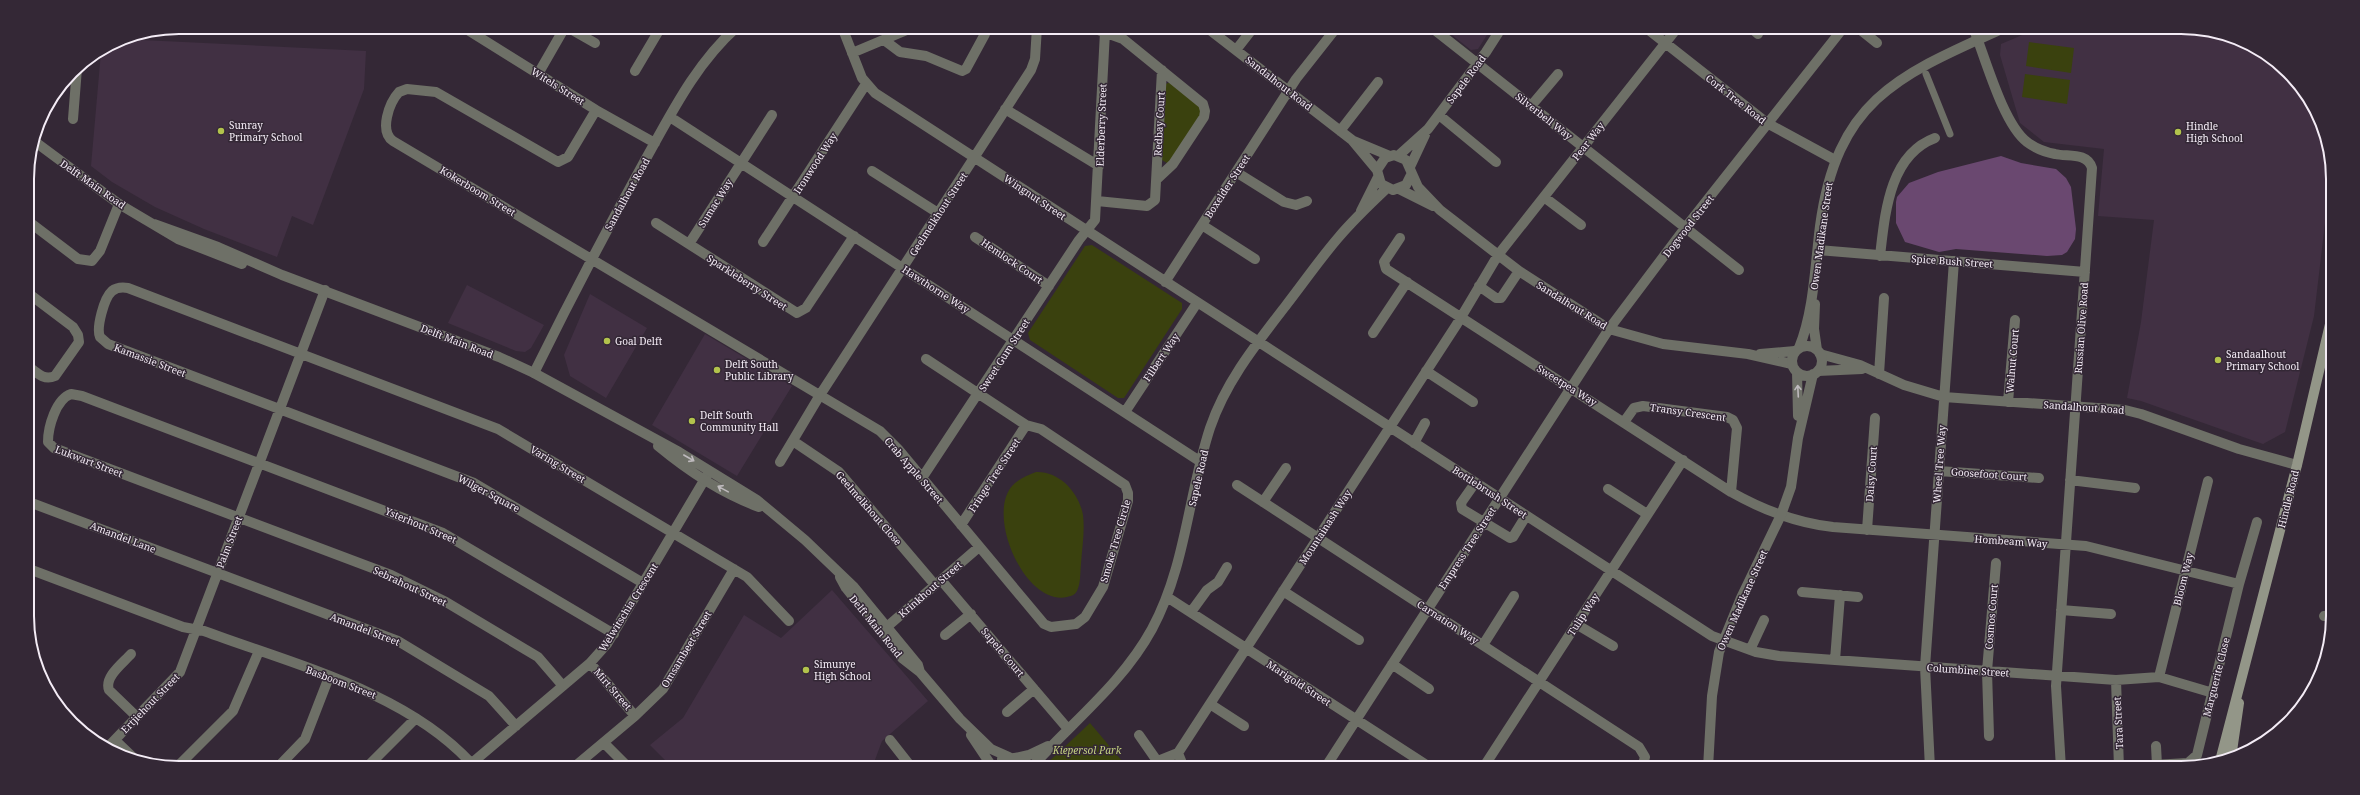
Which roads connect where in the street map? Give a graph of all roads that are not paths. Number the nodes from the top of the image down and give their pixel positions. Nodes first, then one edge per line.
1 (474, 34) edge
2 (562, 34) edge
3 (578, 34) edge
4 (657, 34) edge
5 (730, 34) edge
6 (845, 34) edge
7 (898, 34) edge
8 (985, 34) edge
9 (1036, 34) edge
10 (1105, 34) edge
11 (1110, 34) edge
12 (1215, 34) edge
13 (1249, 34) edge
14 (1332, 34) edge
15 (1440, 34) edge
16 (1497, 34) edge
17 (1654, 34) edge
18 (1673, 34) edge
19 (1838, 34) edge
20 (1866, 34) edge
21 (1976, 34) edge
22 (1991, 34) edge
23 (884, 40) junction
24 (1978, 40) junction
25 (594, 43) dead end
26 (1666, 43) junction
27 (1877, 43) dead end
28 (1236, 50) junction
29 (852, 53) junction
30 (1477, 63) junction
31 (1162, 70) junction
32 (635, 71) dead end
33 (538, 74) junction
34 (1558, 74) dead end
35 (1926, 74) dead end
36 (76, 78) edge
37 (1378, 82) dead end
38 (866, 84) junction
39 (1289, 91) junction
40 (1531, 106) junction
41 (1005, 109) junction
42 (596, 110) junction
43 (772, 115) dead end
44 (1439, 115) junction
45 (670, 117) junction
46 (73, 119) dead end
47 (1767, 123) junction
48 (1428, 130) junction
49 (1340, 131) junction
50 (1950, 134) dead end
51 (1935, 138) dead end
52 (1352, 140) junction
53 (655, 143) junction
54 (38, 144) edge
55 (1584, 147) junction
56 (1394, 156) junction
57 (974, 157) junction
58 (1835, 160) junction
59 (1496, 162) dead end
60 (741, 163) junction
61 (1099, 166) junction
62 (872, 171) dead end
63 (1411, 171) junction
64 (1236, 172) junction
65 (1377, 174) junction
66 (1157, 179) junction
67 (1388, 188) junction
68 (1399, 189) junction
69 (793, 196) junction
70 (1544, 197) junction
71 (1097, 201) junction
72 (1307, 201) dead end
73 (119, 204) junction
74 (1440, 210) junction
75 (938, 213) junction
76 (1360, 214) junction
77 (656, 223) dead end
78 (1202, 225) junction
79 (1582, 225) dead end
80 (34, 226) edge
81 (1685, 228) junction
82 (1087, 231) junction
83 (854, 236) junction
84 (975, 237) dead end
85 (1400, 238) dead end
86 (763, 242) dead end
87 (689, 244) junction
88 (1818, 250) junction
89 (1498, 256) junction
90 (1880, 256) junction
91 (591, 258) junction
92 (1255, 260) dead end
93 (1954, 261) junction
94 (903, 267) junction
95 (1739, 270) dead end
96 (1518, 271) junction
97 (2085, 272) junction
98 (1166, 282) junction
99 (1407, 282) junction
100 (1049, 286) junction
101 (1479, 286) junction
102 (325, 290) junction
103 (1812, 296) junction
104 (34, 298) edge
105 (1884, 298) dead end
106 (1197, 303) junction
107 (1460, 316) junction
108 (2015, 320) dead end
109 (1610, 329) junction
110 (1374, 333) dead end
111 (1014, 340) junction
112 (2326, 341) edge
113 (1258, 342) junction
114 (1797, 350) junction
115 (1818, 352) junction
116 (301, 354) junction
117 (1748, 354) junction
118 (926, 359) dead end
119 (1795, 368) junction
120 (1868, 369) junction
121 (34, 371) edge
122 (1426, 371) junction
123 (1816, 372) junction
124 (534, 373) junction
125 (1879, 374) junction
126 (1571, 388) junction
127 (979, 394) junction
128 (820, 395) junction
129 (1944, 397) junction
130 (1473, 402) dead end
131 (2008, 402) junction
132 (2075, 407) junction
133 (279, 409) junction
134 (1125, 412) junction
135 (1875, 418) dead end
136 (1624, 422) junction
137 (1425, 423) dead end
138 (1026, 425) junction
139 (1390, 427) junction
140 (1798, 438) junction
141 (793, 441) junction
142 (1414, 443) junction
143 (1683, 460) junction
144 (780, 462) dead end
145 (1201, 462) junction
146 (259, 463) junction
147 (2296, 465) junction
148 (1286, 468) dead end
149 (1939, 470) junction
150 (708, 475) junction
151 (922, 478) junction
152 (2039, 478) dead end
153 (2070, 480) junction
154 (2208, 481) dead end
155 (1475, 483) junction
156 (1237, 485) dead end
157 (1608, 488) dead end
158 (2135, 488) dead end
159 (1731, 492) junction
160 (1499, 499) junction
161 (1263, 502) junction
162 (34, 504) edge
163 (1648, 514) junction
164 (1781, 515) junction
165 (1526, 516) junction
166 (238, 518) junction
167 (1484, 522) junction
168 (2257, 522) dead end
169 (961, 525) junction
170 (1867, 530) junction
171 (673, 533) junction
172 (1934, 535) junction
173 (1318, 538) junction
174 (2066, 545) junction
175 (979, 547) junction
176 (1996, 563) dead end
177 (1227, 567) dead end
178 (734, 569) junction
179 (34, 571) edge
180 (1611, 571) junction
181 (2185, 572) junction
182 (217, 573) junction
183 (938, 582) junction
184 (644, 583) junction
185 (2239, 584) junction
186 (1283, 592) junction
187 (1802, 592) dead end
188 (1840, 595) junction
189 (1514, 596) dead end
190 (1167, 597) junction
191 (1858, 597) dead end
192 (1428, 609) junction
193 (2061, 610) junction
194 (1191, 612) junction
195 (971, 614) junction
196 (2111, 614) dead end
197 (789, 620) dead end
198 (1764, 620) dead end
199 (1576, 624) junction
200 (196, 629) junction
201 (884, 629) junction
202 (614, 634) junction
203 (945, 635) dead end
204 (1359, 640) dead end
205 (1723, 640) junction
206 (1483, 645) junction
207 (1612, 646) dead end
208 (1246, 648) junction
209 (1750, 650) junction
210 (259, 651) junction
211 (131, 654) dead end
212 (1836, 660) junction
213 (590, 663) junction
214 (1392, 664) junction
215 (1925, 667) junction
216 (1987, 671) junction
217 (2057, 676) junction
218 (329, 677) junction
219 (2159, 677) junction
220 (2242, 678) junction
221 (2116, 680) junction
222 (1539, 681) junction
223 (563, 686) junction
224 (1034, 689) junction
225 (1429, 689) dead end
226 (2213, 692) junction
227 (1210, 704) junction
228 (1007, 712) dead end
229 (636, 716) junction
230 (137, 717) junction
231 (415, 719) junction
232 (960, 719) junction
233 (1356, 720) junction
234 (516, 726) junction
235 (1244, 726) dead end
236 (1068, 729) junction
237 (1139, 735) dead end
238 (1989, 736) dead end
239 (115, 740) junction
240 (890, 740) dead end
241 (604, 742) junction
242 (111, 744) edge
243 (1050, 745) junction
244 (2156, 746) dead end
245 (126, 751) edge
246 (2232, 751) edge
247 (1178, 753) junction
248 (2221, 755) edge
249 (1012, 757) junction
250 (183, 761) edge
251 (284, 761) edge
252 (373, 761) edge
253 (464, 761) edge
254 (474, 761) edge
255 (582, 761) edge
256 (622, 761) edge
257 (906, 761) edge
258 (989, 761) edge
259 (999, 761) edge
260 (1017, 761) edge
261 (1037, 761) edge
262 (1157, 761) edge
263 (1166, 761) edge
264 (1181, 761) edge
265 (1330, 761) edge
266 (1420, 761) edge
267 (1487, 761) edge
268 (1644, 761) edge
269 (1709, 761) edge
270 (1930, 761) edge
271 (2062, 761) edge
272 (2119, 761) edge
273 (2157, 761) edge
274 (2190, 761) edge

1 - 33 street, Witels Street
2 - 33 street
3 - 25 street
4 - 32 street
5 - 45 street, Sandalhout Road
6 - 29 street, Wingnut Street
7 - 23 street
8 - 23 street
9 - 41 street, Geelmelkhout Street
10 - 61 street, Elderberry Street
11 - 31 street, Redbay Court
12 - 28 street, Sandalhout Road
13 - 28 street
14 - 39 street, Boxelder Street
15 - 30 street, Silverbell Way
16 - 30 street, Sapele Road
17 - 26 street, Cork Tree Road
18 - 26 street, Pear Way
19 - 47 street, Dogwood Street
20 - 27 street
21 - 24 street, Russian Olive Road
22 - 24 street, Owen Madikane Street
23 - 29 street
24 - 58 street, Owen Madikane Street
24 - 97 street, Russian Olive Road
26 - 47 street, Cork Tree Road
26 - 55 street, Pear Way
28 - 39 street, Sandalhout Road
29 - 38 street, Wingnut Street
30 - 40 street, Silverbell Way
30 - 44 street, Sapele Road
31 - 66 street, Redbay Court
31 - 66 street, Redbay Court
33 - 42 street, Witels Street
34 - 40 street
35 - 50 street
36 - 46 street
37 - 49 street
38 - 57 street, Wingnut Street
38 - 69 street, Ironwood Way
39 - 49 street, Sandalhout Road
39 - 64 street, Boxelder Street
40 - 55 street, Silverbell Way
41 - 57 street, Geelmelkhout Street
41 - 61 street
42 - 53 street, Witels Street
42 - 91 street, Kokerboom Street
43 - 60 street, Sumac Way
44 - 48 street, Sapele Road
44 - 59 street
45 - 53 street, Sandalhout Road
45 - 60 street, Hawthorne Way
47 - 58 street, Cork Tree Road
47 - 81 street, Dogwood Street
48 - 56 street, Sapele Road
48 - 63 street, Sapele Road
49 - 52 street, Sandalhout Road
51 - 90 street
52 - 56 street, Sandalhout Road
52 - 65 street, Sandalhout Road
53 - 91 street, Sandalhout Road
54 - 73 street, Delft Main Road
55 - 70 street, Pear Way
55 - 81 street, Silverbell Way
56 - 63 street
56 - 65 street
57 - 75 street, Geelmelkhout Street
57 - 82 street, Wingnut Street
58 - 88 street, Owen Madikane Street
60 - 69 street, Hawthorne Way
60 - 87 street, Sumac Way
61 - 71 street, Elderberry Street
62 - 75 street
63 - 68 street
63 - 74 street, Sandalhout Road
64 - 72 street
64 - 78 street, Boxelder Street
65 - 67 street
65 - 76 street, Sapele Road
66 - 71 street, Redbay Court
67 - 68 street
67 - 76 street, Sapele Road
68 - 74 street, Sandalhout Road
69 - 83 street, Hawthorne Way
69 - 86 street, Ironwood Way
70 - 79 street
70 - 89 street, Pear Way
71 - 82 street, Elderberry Street
73 - 80 street
73 - 102 street, Delft Main Road
74 - 89 street, Sandalhout Road
75 - 94 street, Geelmelkhout Street
76 - 113 street, Sapele Road
77 - 87 street, Sparkleberry Street
78 - 92 street
78 - 98 street, Boxelder Street
81 - 95 street, Silverbell Way
81 - 109 street, Dogwood Street
82 - 98 street, Wingnut Street
82 - 100 street, Sweet Gum Street
83 - 87 street, Sparkleberry Street
83 - 94 street, Hawthorne Way
84 - 100 street, Hemlock Court
85 - 99 street, Sweetpea Way
88 - 90 street, Spice Bush Street
88 - 103 street, Owen Madikane Street
89 - 96 street, Sandalhout Road
89 - 101 street, Mountainash Way
90 - 93 street, Spice Bush Street
91 - 124 street, Sandalhout Road
91 - 128 street, Kokerboom Street
93 - 97 street, Spice Bush Street
93 - 129 street, Wheel Tree Way
94 - 111 street, Hawthorne Way
94 - 128 street, Geelmelkhout Street
96 - 101 street
96 - 109 street, Sandalhout Road
97 - 132 street, Russian Olive Road
98 - 106 street, Wingnut Street
99 - 107 street, Sweetpea Way
99 - 110 street
100 - 111 street, Sweet Gum Street
101 - 107 street, Mountainash Way
102 - 116 street, Palm Street
102 - 124 street, Delft Main Road
103 - 114 street, Owen Madikane Street
103 - 115 street, Owen Madikane Street
104 - 121 street
105 - 125 street
106 - 113 street, Wingnut Street
106 - 134 street, Filbert Way
107 - 122 street, Mountainash Way
107 - 126 street, Sweetpea Way
108 - 131 street, Walnut Court
109 - 117 street, Sandalhout Road
109 - 126 street, Empress Tree Street
111 - 127 street, Sweet Gum Street
111 - 134 street, Hawthorne Way
112 - 147 main road, Hindle Road
113 - 139 street, Bottlebrush Street
113 - 145 street, Sapele Road
114 - 115 street
114 - 117 street, Sandalhout Road
114 - 119 street
115 - 120 street, Sandalhout Road
115 - 123 street
116 - 133 street, Palm Street
116 - 133 street, Kamassie Street
116 - 171 street, Varing Street
117 - 119 street, Sandalhout Road
118 - 127 street, Smoke Tree Circle
119 - 123 street
140 -> 119 street, Owen Madikane Street
120 - 123 street, Sandalhout Road
120 - 125 street, Sandalhout Road
122 - 130 street
122 - 139 street, Mountainash Way
123 - 140 street, Owen Madikane Street
124 - 150 street, Delft Main Road
125 - 129 street, Sandalhout Road
126 - 136 street, Sweetpea Way
126 - 160 street, Empress Tree Street
127 - 138 street, Smoke Tree Circle
127 - 151 street, Sweet Gum Street
128 - 141 street
128 - 151 street, Crab Apple Street
129 - 131 street, Sandalhout Road
129 - 149 street, Wheel Tree Way
131 - 132 street, Sandalhout Road
132 - 147 street, Sandalhout Road
132 - 153 street, Russian Olive Road
133 - 146 street, Palm Street
133 - 184 street, Wilger Square
134 - 145 street, Hawthorne Way
135 - 170 street, Daisy Court
136 - 143 street, Sweetpea Way
136 - 159 street, Transy Crescent
137 - 142 street
138 - 169 street, Fringe Tree Street
138 - 175 street, Smoke Tree Circle
139 - 142 street, Bottlebrush Street
139 - 173 street, Mountainash Way
140 - 164 street, Owen Madikane Street
141 - 144 street
141 - 183 street, Geelmelkhout Close
142 - 155 street, Bottlebrush Street
143 - 159 street, Sweetpea Way
143 - 163 street, Tulip Way
145 - 190 street, Sapele Road
146 - 166 street, Palm Street
146 - 166 street, Lukwart Street
146 - 202 street, Ysterhout Street
147 - 220 main road, Hindle Road
148 - 161 street
149 - 152 street, Goosefoot Court
149 - 172 street, Wheel Tree Way
150 - 171 street, Welwitschia Crescent
150 - 201 street, Delft Main Road
151 - 169 street, Crab Apple Street
153 - 158 street
153 - 174 street, Russian Olive Road
154 - 181 street, Bloom Way
155 - 160 street, Bottlebrush Street
155 - 167 street
156 - 161 street, Carnation Way
157 - 163 street
159 - 164 street, Sweetpea Way
160 - 165 street, Bottlebrush Street
160 - 167 street, Empress Tree Street
161 - 173 street, Carnation Way
162 - 182 street, Amandel Lane
163 - 180 street, Tulip Way
164 - 170 street, Hombeam Way
164 - 205 street, Owen Madikane Street
165 - 167 street
165 - 180 street, Bottlebrush Street
166 - 182 street, Palm Street
166 - 223 street, Sebrahout Street
167 - 192 street, Empress Tree Street
168 - 185 street, Marguerite Close
169 - 175 street, Smoke Tree Circle
170 - 172 street, Hombeam Way
171 - 178 street, Varing Street
171 - 184 street, Welwitschia Crescent
172 - 174 street, Hombeam Way
172 - 215 street, Wheel Tree Way
173 - 186 street, Mountainash Way
173 - 192 street, Carnation Way
174 - 181 street, Hombeam Way
174 - 193 street, Russian Olive Road
175 - 183 street, Krinkhout Street
176 - 216 street, Cosmos Court
177 - 194 street
178 - 197 street, Varing Street
178 - 229 street, Omsambeet Street
179 - 200 street
180 - 199 street, Tulip Way
180 - 205 street, Bottlebrush Street
181 - 185 street, Hombeam Way
181 - 219 street, Bloom Way
182 - 200 street, Palm Street
182 - 234 street, Amandel Street
183 - 195 street, Sapele Court
183 - 201 street, Krinkhout Street
184 - 202 street, Welwitschia Crescent
185 - 226 street, Marguerite Close
186 - 204 street
186 - 208 street, Mountainash Way
187 - 188 street
188 - 191 street
188 - 212 street
189 - 206 street
190 - 194 street, Marigold Street
190 - 236 street, Sapele Road
192 - 206 street, Carnation Way
192 - 214 street, Empress Tree Street
193 - 196 street
193 - 217 street, Russian Olive Road
194 - 208 street, Marigold Street
195 - 203 street
195 - 224 street, Sapele Court
198 - 209 street
199 - 207 street
199 - 222 street, Tulip Way
200 - 210 street, Basboom Street
200 - 230 street, Ertjiehout Street
201 - 232 street, Delft Main Road
202 - 213 street, Welwitschia Crescent
205 - 209 street, Columbine Street
205 - 269 street, Owen Madikane Street
206 - 222 street, Carnation Way
208 - 227 street, Mountainash Way
208 - 233 street, Marigold Street
209 - 212 street, Columbine Street
210 - 218 street, Basboom Street
210 - 250 street
211 - 230 street
212 - 215 street, Columbine Street
213 - 223 street, Welwitschia Crescent
213 - 229 street, Mirt Street
214 - 225 street
214 - 233 street, Empress Tree Street
215 - 216 street, Columbine Street
215 - 270 street, Wheel Tree Way
216 - 217 street, Columbine Street
216 - 238 street, Cosmos Court
217 - 221 street, Columbine Street
217 - 271 street, Russian Olive Road
218 - 231 street, Basboom Street
218 - 251 street
219 - 221 street, Columbine Street
219 - 226 street, Columbine Street
220 - 246 main road, Hindle Road
220 - 248 main road, Hindle Road
221 - 272 street, Tara Street
222 - 267 street, Tulip Way
222 - 268 street, Carnation Way
223 - 234 street, Welwitschia Crescent
224 - 228 street
224 - 236 street, Sapele Court
226 - 274 street, Marguerite Close
227 - 235 street
227 - 247 street, Mountainash Way
229 - 241 street, Omsambeet Street
230 - 239 street, Ertjiehout Street
231 - 252 street
231 - 253 street, Basboom Street
232 - 249 street, Delft Main Road
232 - 258 street, Delft Main Road
233 - 265 street, Empress Tree Street
233 - 266 street, Marigold Street
234 - 254 street, Welwitschia Crescent
236 - 243 street, Sapele Road
237 - 262 street
239 - 242 street, Ertjiehout Street
239 - 245 street
240 - 257 street
241 - 255 street, Omsambeet Street
241 - 256 street
243 - 249 street, Sapele Road
243 - 261 street, Sapele Road
244 - 273 street
247 - 263 street
247 - 264 street
249 - 259 street
249 - 260 street, Delft Main Road

